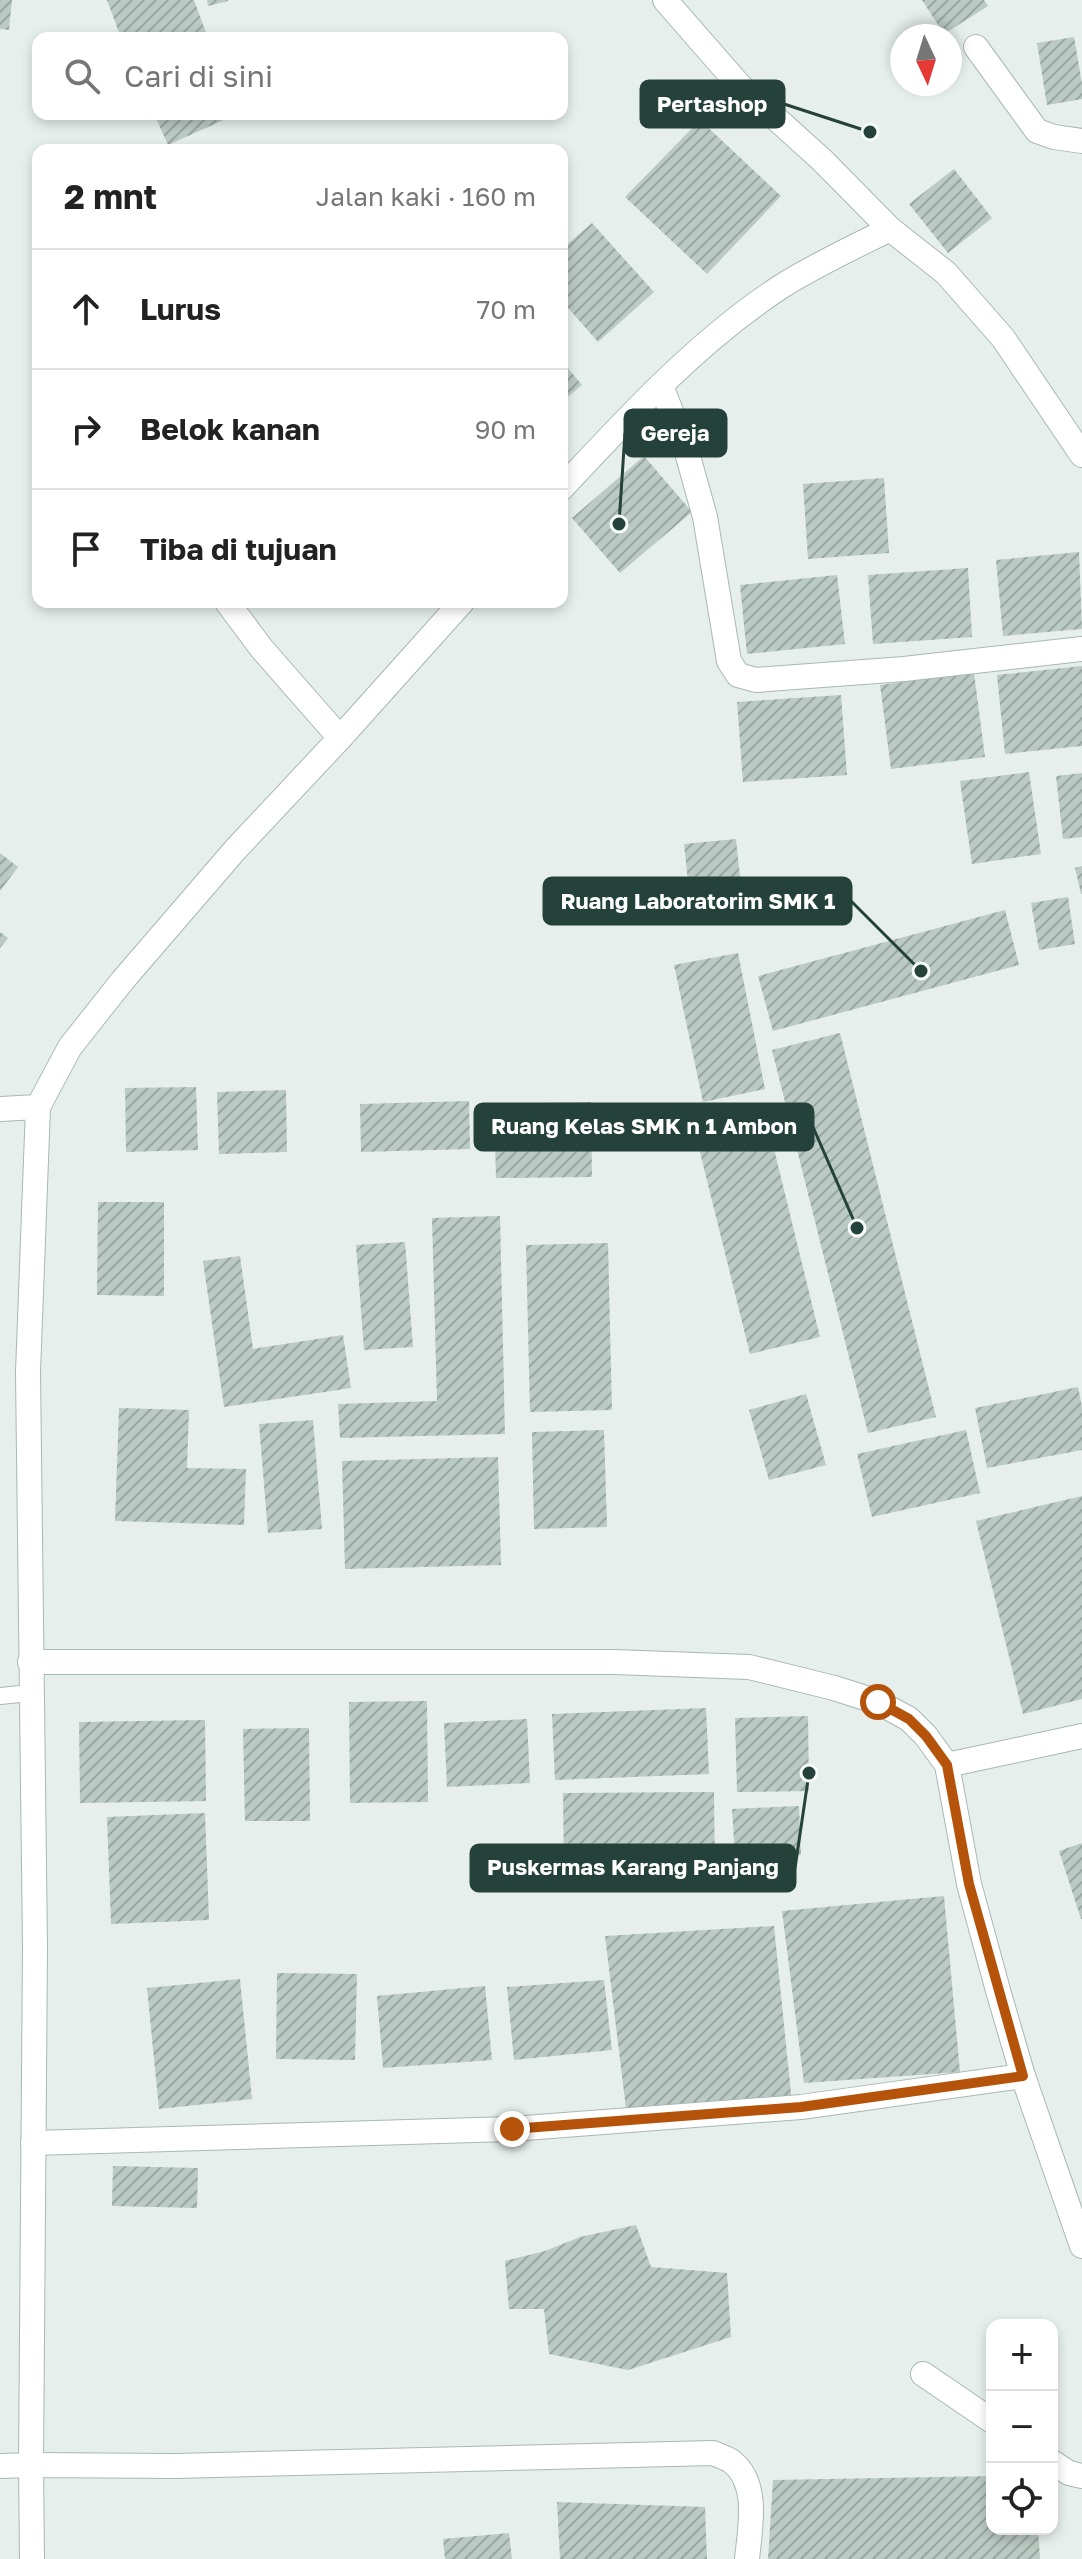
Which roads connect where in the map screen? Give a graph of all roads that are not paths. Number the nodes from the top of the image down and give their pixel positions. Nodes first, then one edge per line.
1 (665, 0) edge
2 (976, 47) dead end
3 (1082, 141) edge
4 (890, 229) junction
5 (661, 386) junction
6 (1082, 455) edge
7 (568, 482) edge
8 (231, 608) edge
9 (457, 608) edge
10 (1082, 649) edge
11 (340, 738) junction
12 (38, 1107) junction
13 (0, 1109) edge
14 (30, 1662) junction
15 (30, 1693) junction
16 (0, 1696) edge
17 (1082, 1736) edge
18 (947, 1765) junction
19 (1023, 2076) junction
20 (33, 2143) junction
21 (1082, 2246) edge
22 (923, 2374) dead end
23 (986, 2417) edge
24 (1054, 2463) edge
25 (31, 2465) junction
26 (0, 2466) edge
27 (1082, 2476) edge
28 (32, 2559) edge
29 (747, 2559) edge

1 - 4 street
2 - 3 street
4 - 5 street
4 - 6 street
5 - 7 street
5 - 10 street
8 - 11 street
9 - 11 street
11 - 12 street
12 - 13 street
12 - 14 street
14 - 15 street
14 - 18 street
15 - 16 lane
15 - 20 street
17 - 18 street
18 - 19 street
19 - 20 street
19 - 21 street
20 - 25 street
22 - 23 street
24 - 27 street
25 - 26 street
25 - 28 street
25 - 29 street

